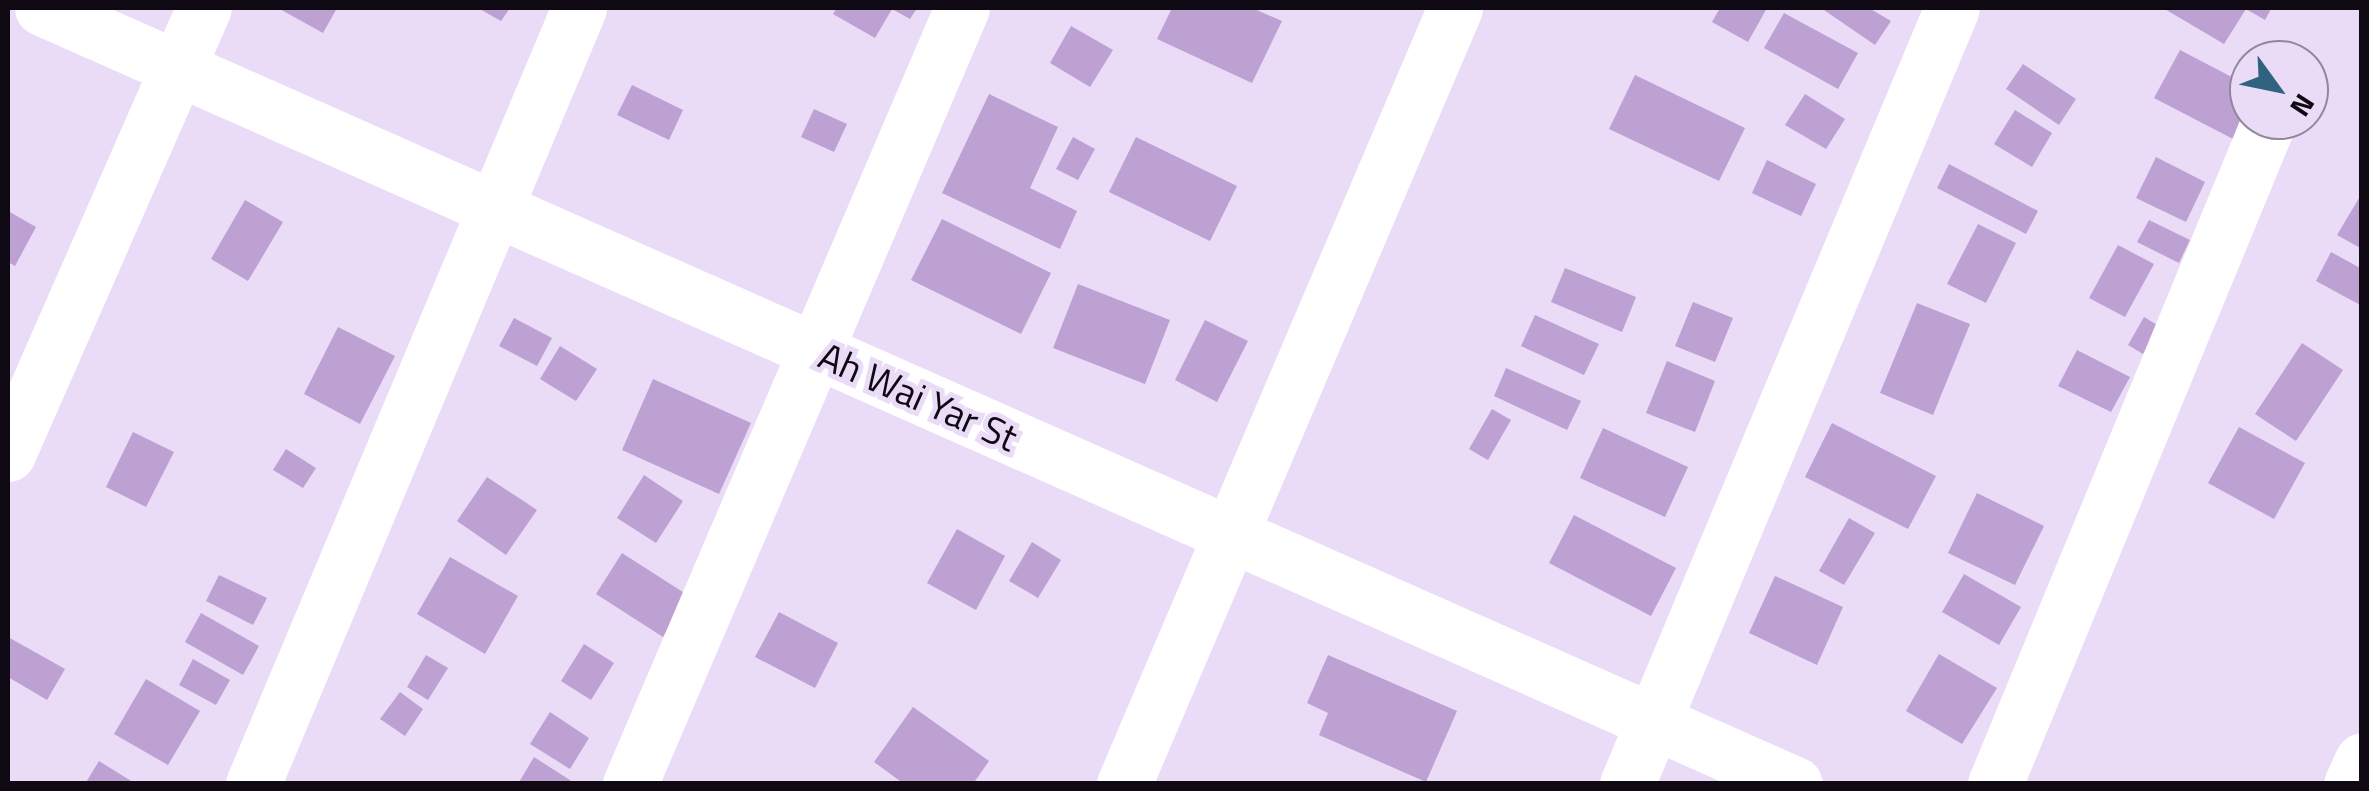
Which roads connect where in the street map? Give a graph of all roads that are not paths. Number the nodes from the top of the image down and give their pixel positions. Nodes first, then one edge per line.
1 (42, 8) edge
2 (204, 8) edge
3 (578, 8) edge
4 (962, 8) edge
5 (1455, 8) edge
6 (1952, 8) edge
7 (179, 68) junction
8 (2261, 140) edge
9 (496, 210) junction
10 (816, 351) junction
11 (8, 454) edge
12 (1229, 535) junction
13 (1656, 722) junction
14 (2362, 760) edge
15 (253, 784) edge
16 (630, 784) edge
17 (1124, 784) edge
18 (1628, 784) edge
19 (1795, 784) edge
20 (1994, 784) edge
21 (2352, 784) edge

1 - 7 street, Ah Wai Yar St
2 - 7 street
3 - 9 street
4 - 10 street
5 - 12 street
6 - 13 street
7 - 9 street, Ah Wai Yar St
7 - 11 street
8 - 20 street
9 - 10 street, Ah Wai Yar St
9 - 15 street
10 - 12 street, Ah Wai Yar St
10 - 16 street
12 - 13 street, Ah Wai Yar St
12 - 17 street
13 - 18 street
13 - 19 street, Ah Wai Yar St
14 - 21 street

